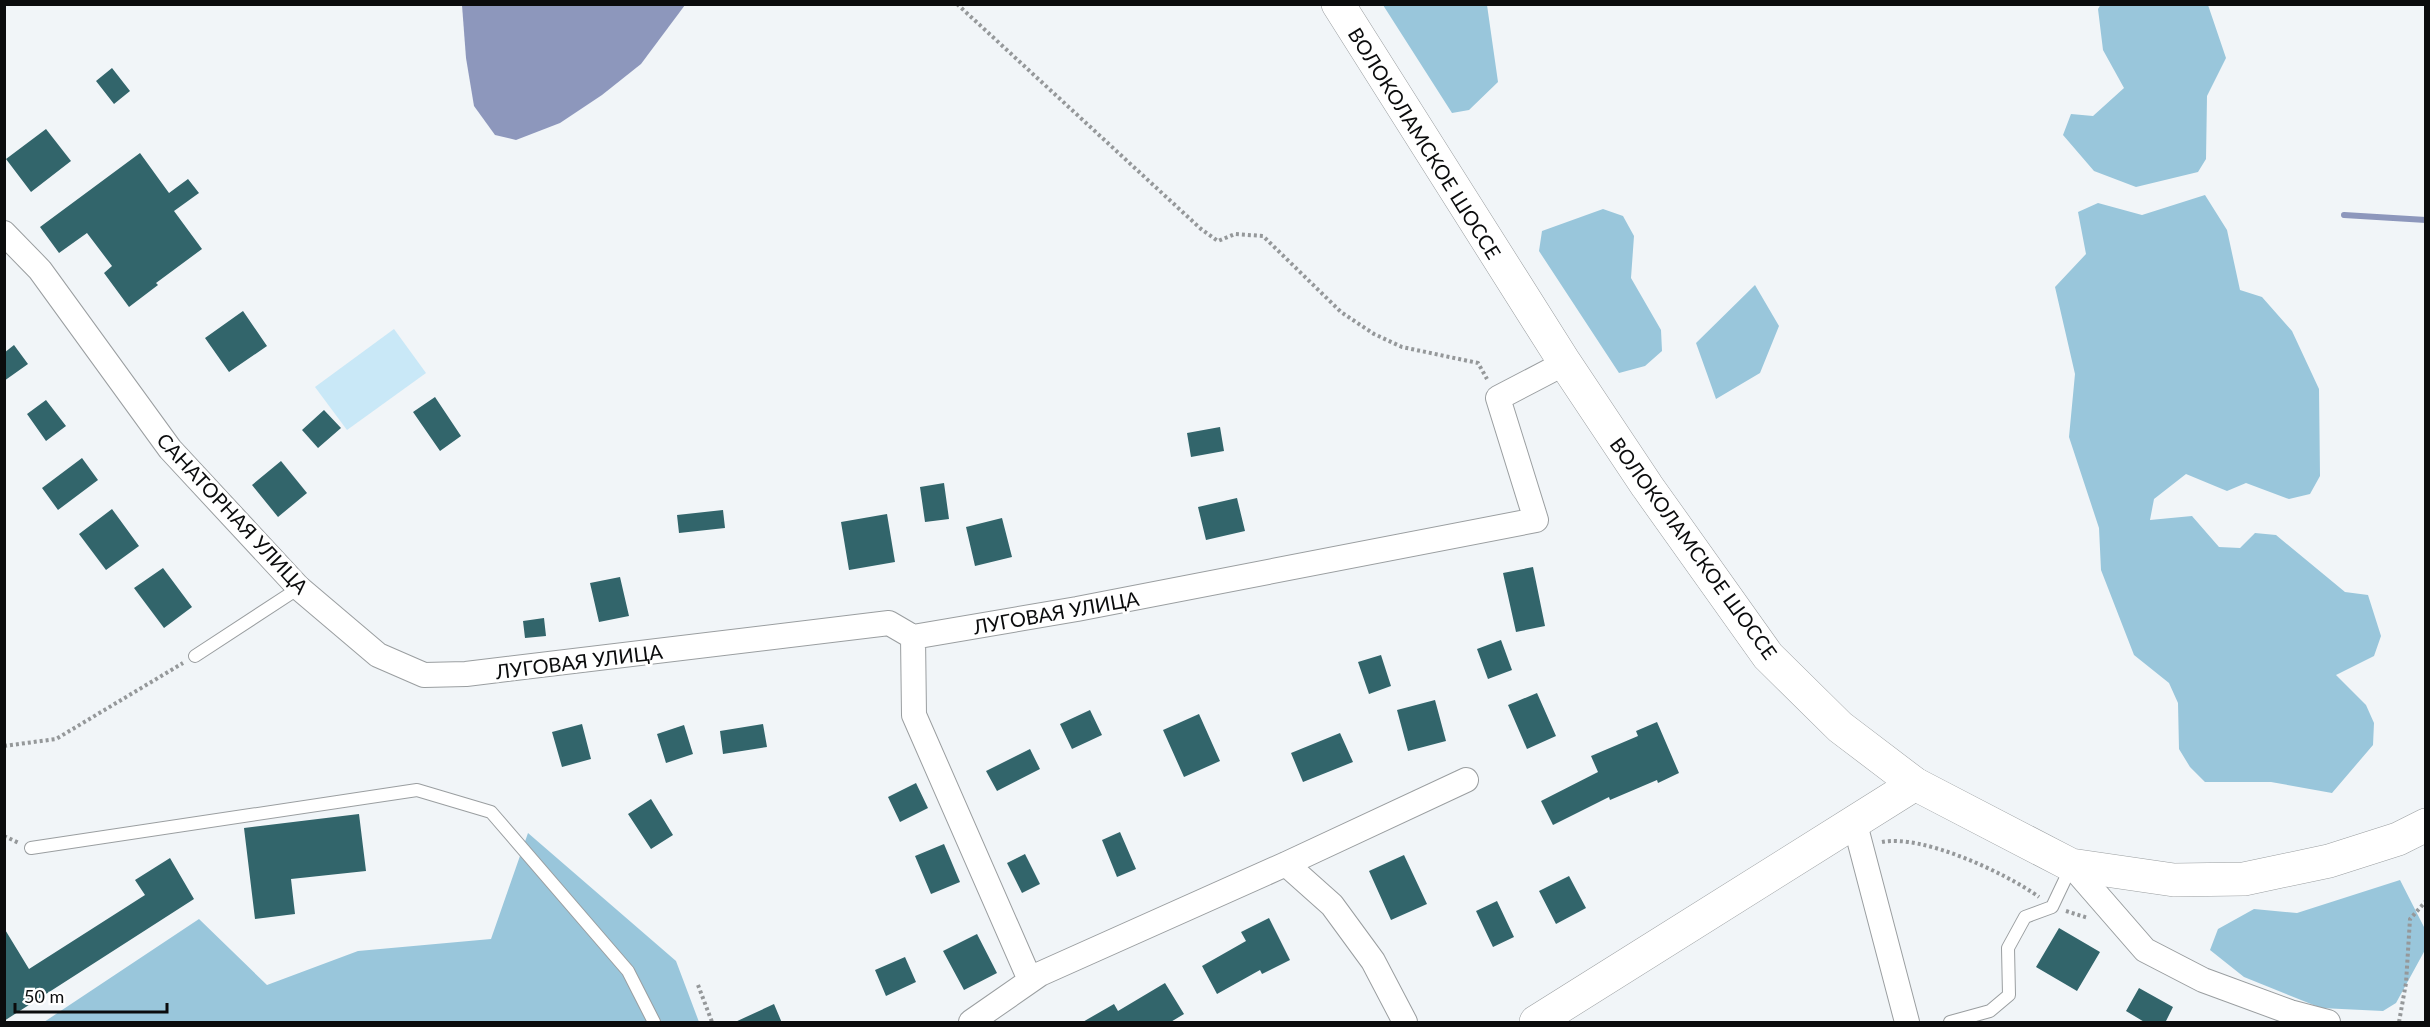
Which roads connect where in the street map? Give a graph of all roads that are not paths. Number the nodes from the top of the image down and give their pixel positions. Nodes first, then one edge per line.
1 (1338, 4) edge
2 (4, 233) edge
3 (1565, 363) junction
4 (299, 588) junction
5 (913, 636) junction
6 (378, 655) joint
7 (195, 656) road end
8 (1466, 780) dead end
9 (1915, 784) junction
10 (2426, 825) edge
11 (1858, 836) junction
12 (31, 848) dead end
13 (1286, 864) junction
14 (2071, 866) junction
15 (1030, 980) junction
16 (654, 1023) edge
17 (971, 1023) edge
18 (1405, 1023) edge
19 (1536, 1023) edge
20 (1907, 1023) edge
21 (1950, 1023) edge
22 (2328, 1023) edge

1 - 3 main road, ВОЛОКОЛАМСКОЕ ШОССЕ
2 - 4 street, САНАТОРНАЯ УЛИЦА
3 - 5 street, ЛУГОВАЯ УЛИЦА
3 - 9 main road, ВОЛОКОЛАМСКОЕ ШОССЕ
4 - 6 street, САНАТОРНАЯ УЛИЦА
4 - 7 lane
5 - 6 street, ЛУГОВАЯ УЛИЦА
5 - 15 street
8 - 13 street
9 - 11 main road
9 - 14 main road, ВОЛОКОЛАМСКОЕ ШОССЕ
10 - 14 main road, ВОЛОКОЛАМСКОЕ ШОССЕ
11 - 19 main road
11 - 20 street
12 - 16 lane
13 - 15 street
13 - 18 street
14 - 21 lane
14 - 22 street
15 - 17 street

